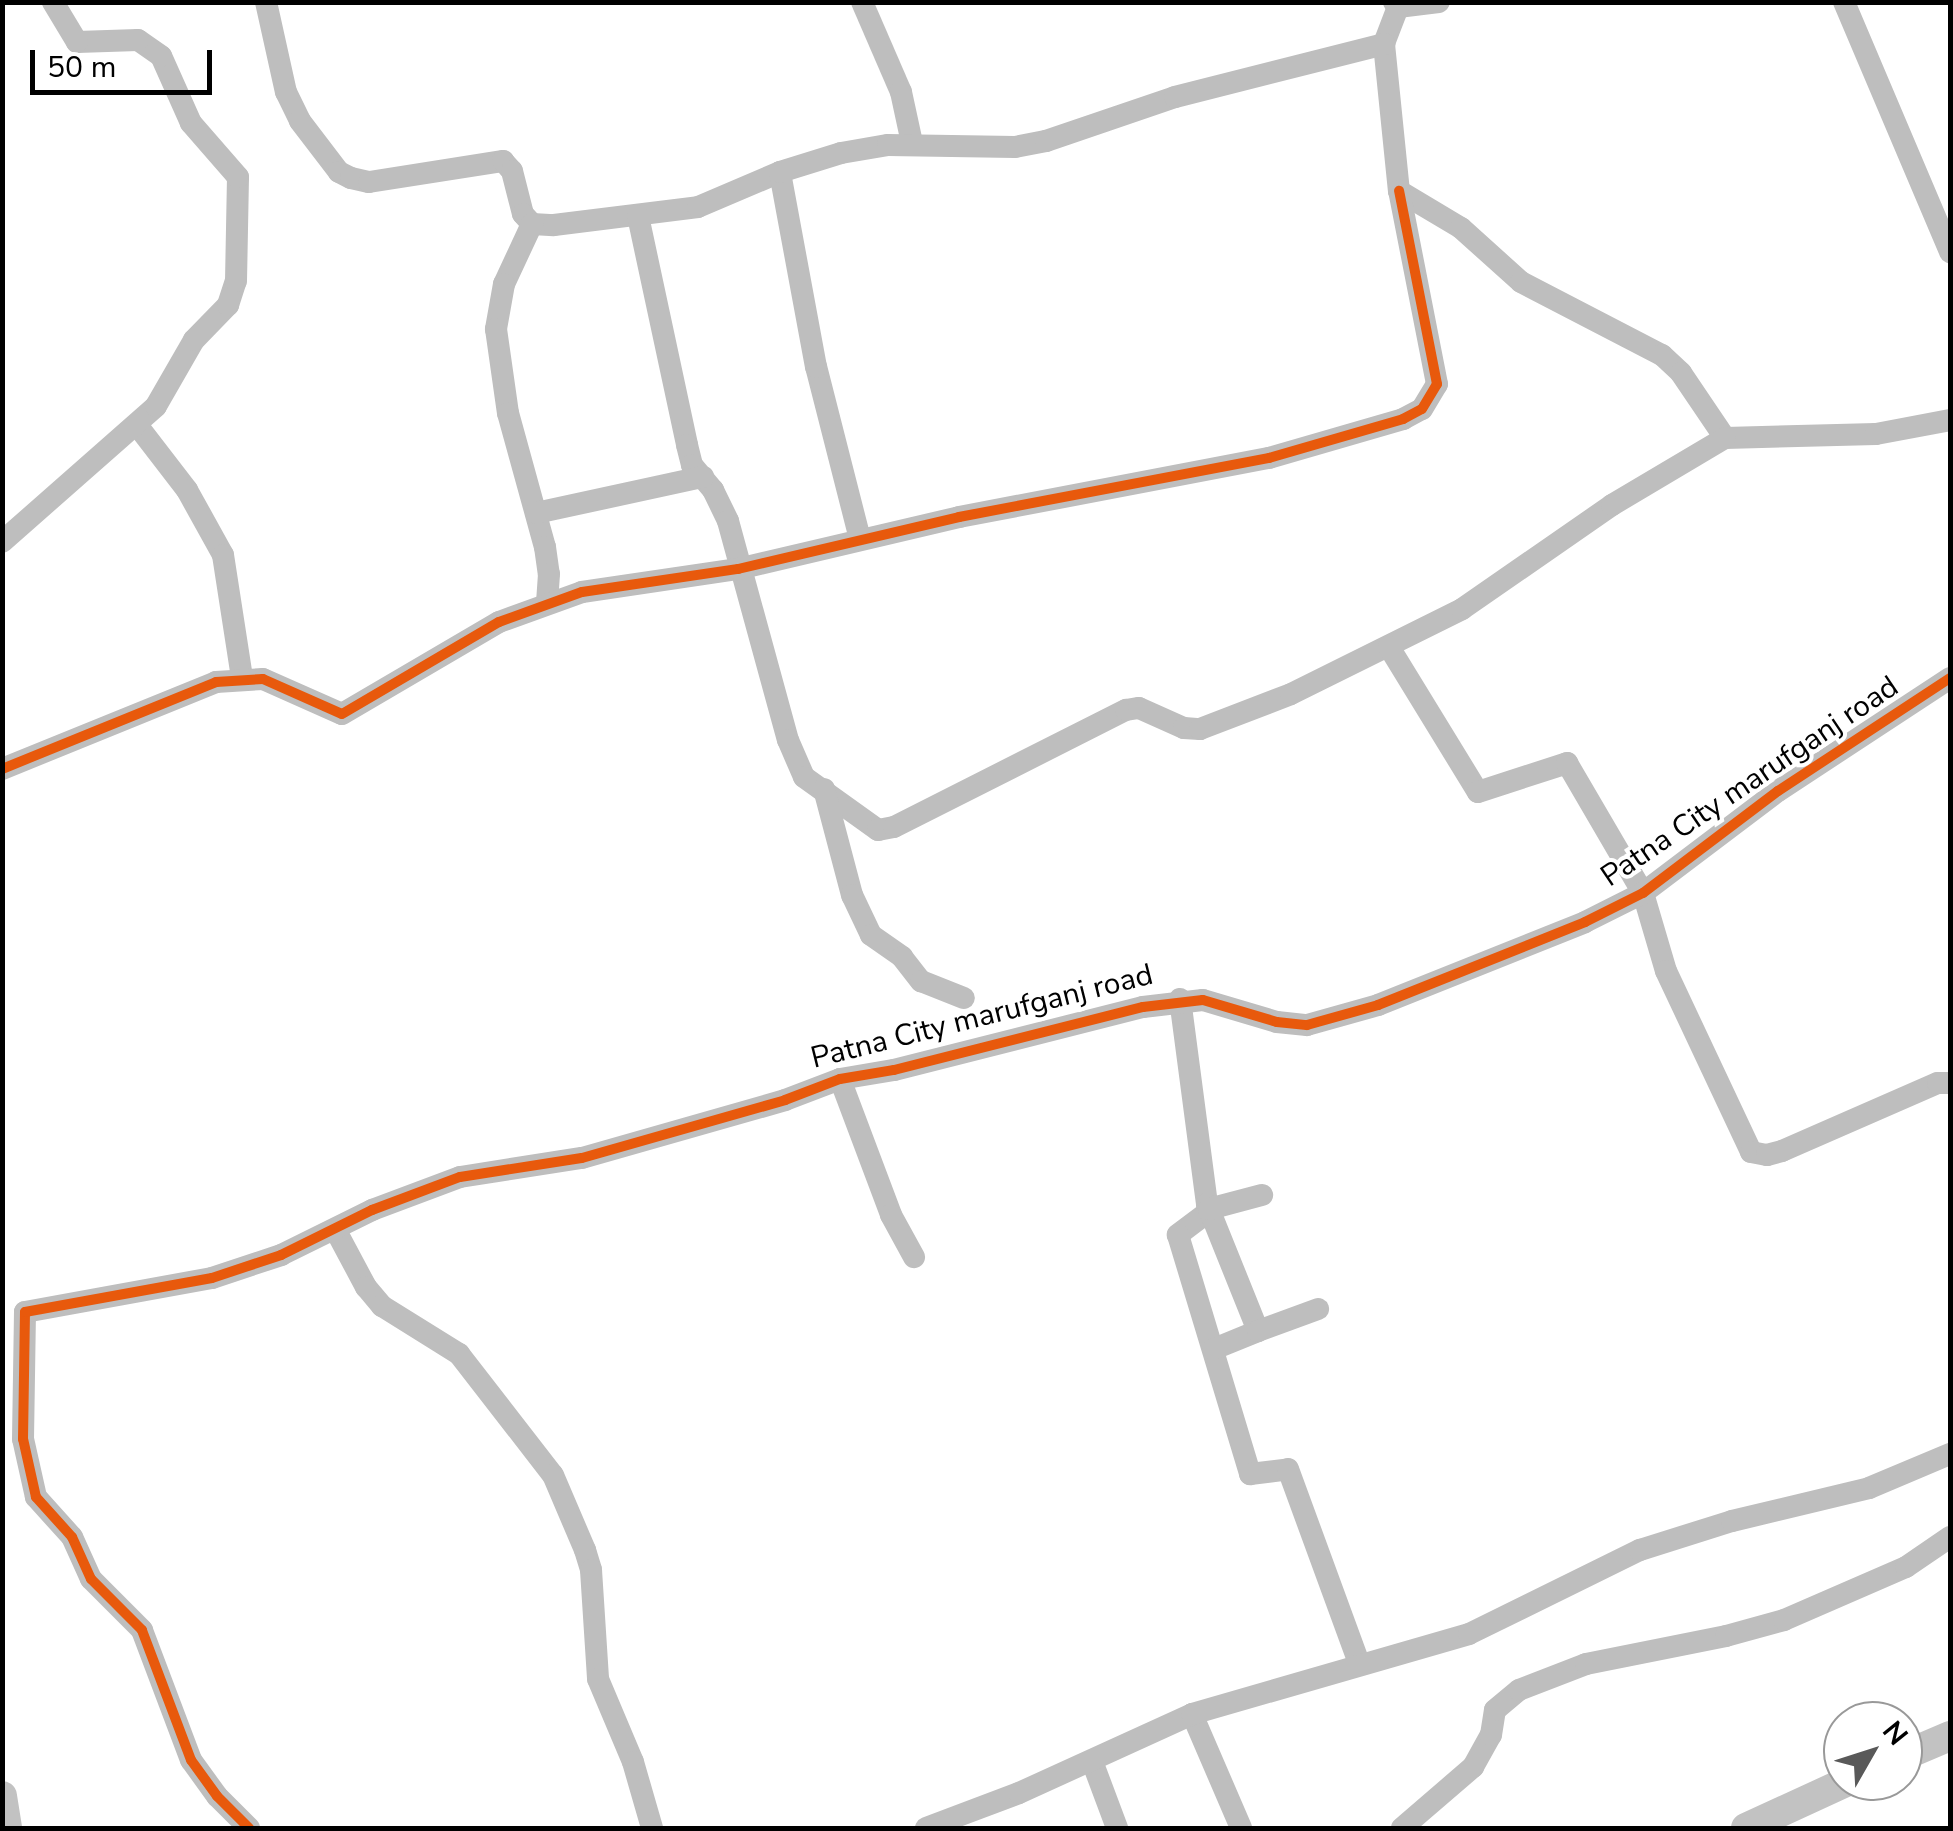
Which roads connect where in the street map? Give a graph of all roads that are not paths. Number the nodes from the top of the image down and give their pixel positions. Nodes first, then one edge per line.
1 (53, 2) edge
2 (266, 2) edge
3 (862, 2) edge
4 (1439, 2) edge
5 (1844, 2) edge
6 (1396, 5) edge
7 (1384, 44) junction
8 (912, 143) junction
9 (780, 172) junction
10 (1398, 191) junction
11 (638, 216) junction
12 (532, 224) junction
13 (1950, 252) edge
14 (1950, 420) edge
15 (137, 425) junction
16 (1725, 438) junction
17 (702, 477) junction
18 (536, 513) junction
19 (860, 539) junction
20 (2, 542) edge
21 (738, 569) junction
22 (547, 602) junction
23 (1390, 647) junction
24 (242, 678) junction
25 (1950, 678) edge
26 (2, 769) edge
27 (824, 789) junction
28 (1643, 894) junction
29 (964, 998) dead end
30 (1180, 999) junction
31 (840, 1079) junction
32 (1950, 1083) edge
33 (1262, 1195) dead end
34 (1208, 1207) junction
35 (335, 1229) junction
36 (914, 1258) dead end
37 (1318, 1310) dead end
38 (1258, 1331) junction
39 (1214, 1349) junction
40 (1950, 1454) edge
41 (1950, 1537) edge
42 (1359, 1663) junction
43 (1192, 1714) junction
44 (1950, 1736) edge
45 (1923, 1747) edge
46 (1092, 1760) junction
47 (1823, 1793) edge
48 (2, 1796) edge
49 (7, 1828) edge
50 (249, 1828) edge
51 (652, 1828) edge
52 (926, 1828) edge
53 (1117, 1828) edge
54 (1241, 1828) edge
55 (1402, 1828) edge
56 (1746, 1828) edge

1 - 15 street
2 - 12 street
3 - 8 street
4 - 6 street
5 - 13 street
6 - 7 street
7 - 8 street
7 - 10 street
8 - 9 street
9 - 11 street
9 - 19 street
10 - 16 street
10 - 19 street
11 - 12 street
11 - 17 street
12 - 18 street
14 - 16 street
15 - 20 street
15 - 24 street
16 - 23 street
17 - 18 street
17 - 21 street
18 - 22 street
19 - 21 street
21 - 22 street
21 - 27 street
22 - 24 street
23 - 27 street
23 - 28 street
24 - 26 street
25 - 28 street, Patna City marufganj road
27 - 29 street
28 - 30 street, Patna City marufganj road
28 - 32 street
30 - 31 street, Patna City marufganj road
30 - 34 street
31 - 35 street, Patna City marufganj road
31 - 36 street
33 - 34 street
34 - 38 street
34 - 39 street
35 - 50 street, Patna City marufganj road
35 - 51 street
37 - 38 street
38 - 39 street
39 - 42 street
40 - 42 street
41 - 55 street
42 - 43 street
43 - 46 street
43 - 54 street
44 - 45 main road
46 - 52 street
46 - 53 street
47 - 56 main road
48 - 49 main road

